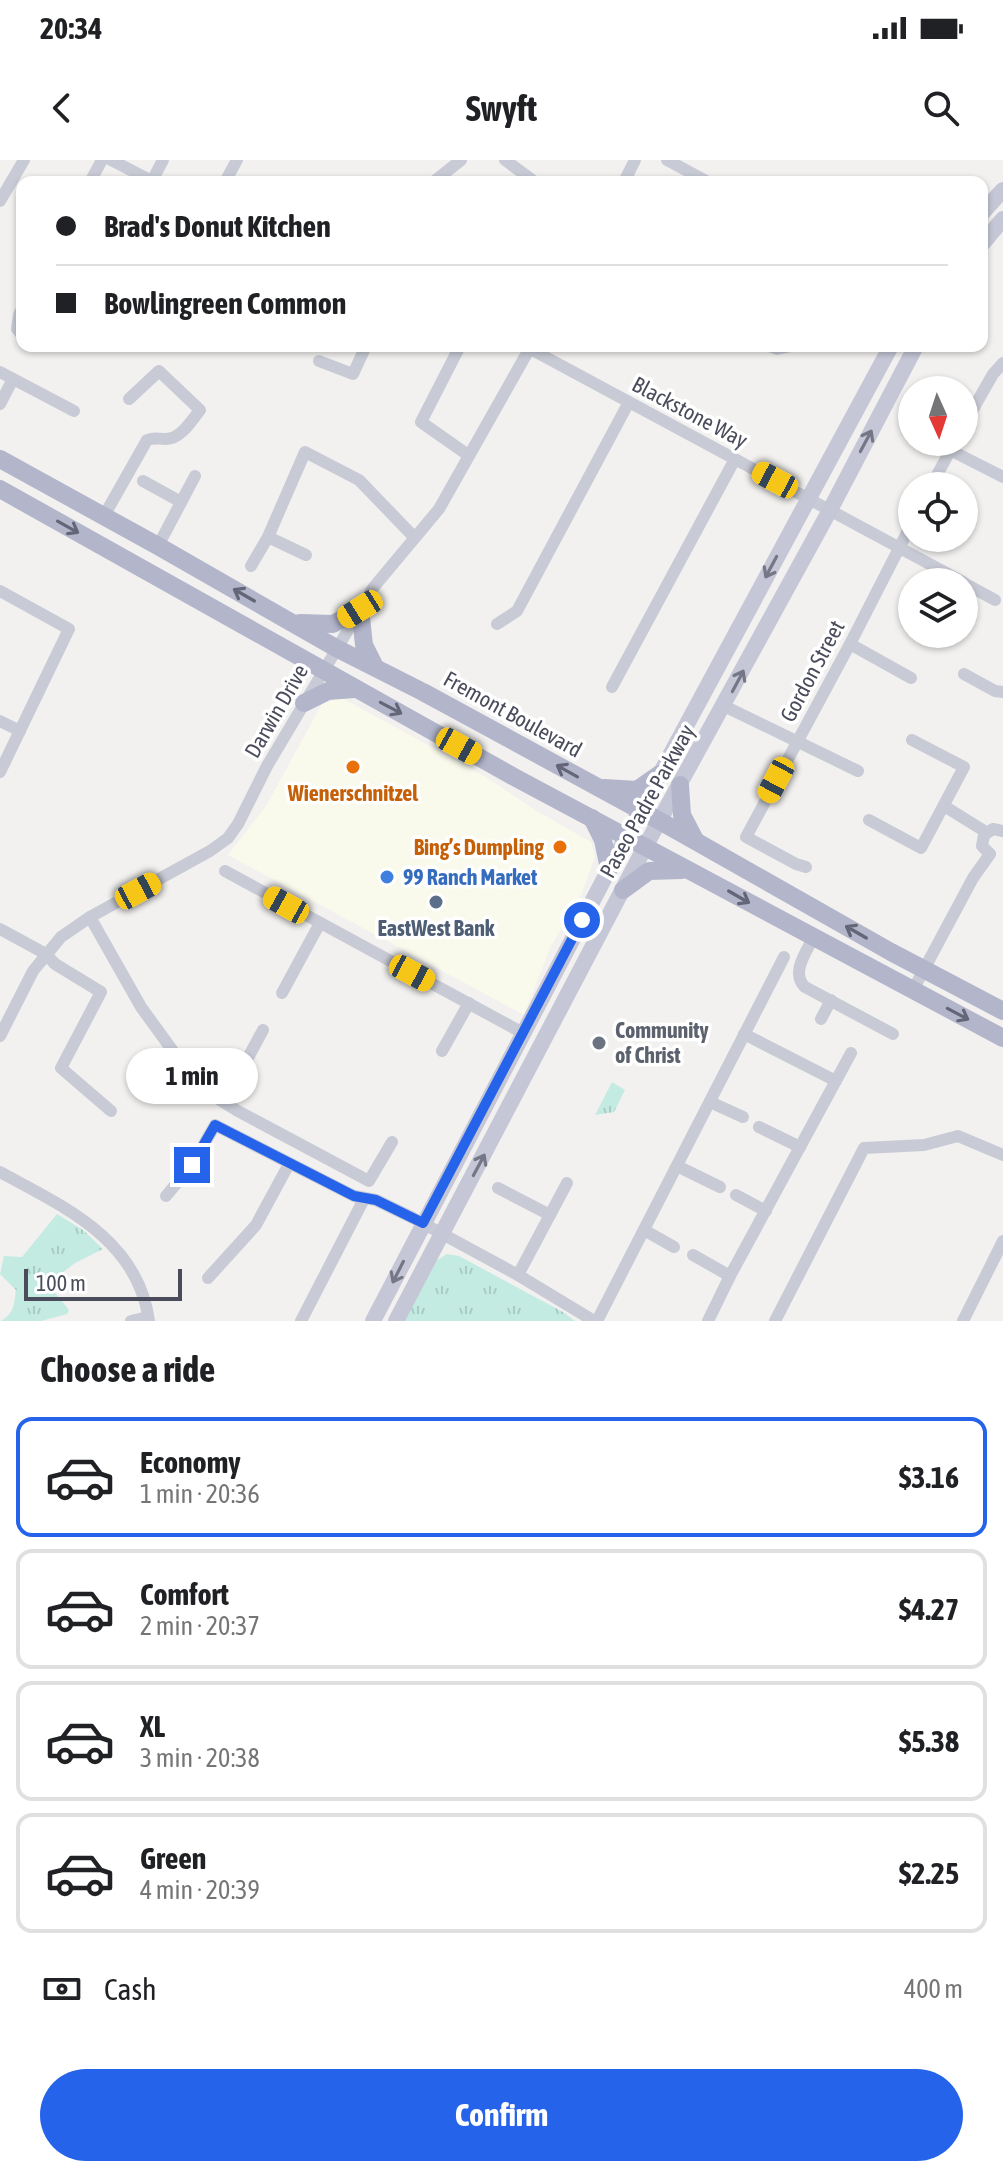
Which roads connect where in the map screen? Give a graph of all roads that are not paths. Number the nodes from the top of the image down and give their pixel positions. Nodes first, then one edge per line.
1 (24, 160) edge
2 (111, 160) edge
3 (461, 160) edge
4 (505, 160) edge
5 (667, 160) edge
6 (143, 176) edge
7 (441, 176) edge
8 (527, 176) edge
9 (697, 176) edge
10 (1003, 190) edge
11 (0, 201) edge
12 (988, 206) edge
13 (1003, 219) edge
14 (988, 237) edge
15 (363, 352) edge
16 (457, 352) edge
17 (526, 352) edge
18 (538, 352) edge
19 (888, 352) edge
20 (913, 352) edge
21 (319, 361) dead end
22 (1003, 363) edge
23 (0, 372) edge
24 (13, 379) junction
25 (129, 399) dead end
26 (978, 400) edge
27 (629, 402) junction
28 (0, 404) edge
29 (74, 411) dead end
30 (468, 455) junction
31 (968, 456) edge
32 (0, 459) edge
33 (735, 459) junction
34 (195, 476) dead end
35 (1003, 477) edge
36 (143, 481) dead end
37 (0, 489) edge
38 (808, 498) junction
39 (181, 502) junction
40 (830, 510) junction
41 (104, 516) junction
42 (268, 537) junction
43 (414, 537) junction
44 (158, 546) junction
45 (898, 546) edge
46 (898, 549) edge
47 (908, 552) edge
48 (306, 555) dead end
49 (251, 566) dead end
50 (937, 568) edge
51 (978, 590) edge
52 (0, 591) edge
53 (995, 600) dead end
54 (360, 609) junction
55 (293, 623) junction
56 (497, 624) dead end
57 (850, 644) junction
58 (336, 648) junction
59 (375, 667) junction
60 (322, 671) junction
61 (964, 674) dead end
62 (911, 678) dead end
63 (612, 687) dead end
64 (356, 689) junction
65 (1003, 692) edge
66 (304, 703) junction
67 (724, 706) junction
68 (0, 721) edge
69 (20, 731) junction
70 (912, 740) dead end
71 (797, 741) junction
72 (858, 771) dead end
73 (0, 772) edge
74 (660, 774) junction
75 (680, 785) junction
76 (597, 788) junction
77 (944, 806) junction
78 (640, 811) junction
79 (592, 818) junction
80 (869, 820) dead end
81 (660, 821) junction
82 (998, 828) edge
83 (626, 837) junction
84 (697, 842) junction
85 (645, 847) junction
86 (996, 853) edge
87 (806, 867) dead end
88 (609, 869) junction
89 (225, 871) dead end
90 (690, 871) junction
91 (623, 890) junction
92 (90, 917) junction
93 (320, 923) junction
94 (0, 929) edge
95 (814, 936) junction
96 (46, 954) junction
97 (784, 957) dead end
98 (924, 970) junction
99 (913, 990) junction
100 (282, 993) dead end
101 (831, 1000) junction
102 (469, 1003) junction
103 (538, 1005) junction
104 (1003, 1011) edge
105 (821, 1019) dead end
106 (263, 1030) dead end
107 (523, 1033) junction
108 (744, 1034) junction
109 (893, 1034) dead end
110 (0, 1036) edge
111 (1003, 1038) edge
112 (442, 1051) dead end
113 (851, 1053) dead end
114 (836, 1081) junction
115 (521, 1087) junction
116 (224, 1102) junction
117 (710, 1102) junction
118 (111, 1111) dead end
119 (743, 1117) dead end
120 (759, 1127) dead end
121 (392, 1142) dead end
122 (800, 1147) junction
123 (1003, 1154) edge
124 (289, 1164) junction
125 (677, 1166) junction
126 (0, 1172) edge
127 (567, 1183) dead end
128 (720, 1187) dead end
129 (498, 1188) dead end
130 (736, 1195) dead end
131 (166, 1196) dead end
132 (364, 1199) junction
133 (766, 1211) junction
134 (550, 1215) junction
135 (423, 1223) junction
136 (644, 1230) junction
137 (442, 1234) junction
138 (1003, 1241) edge
139 (674, 1247) dead end
140 (693, 1255) dead end
141 (518, 1275) junction
142 (730, 1276) junction
143 (208, 1278) dead end
144 (148, 1319) edge
145 (131, 1321) edge
146 (301, 1321) edge
147 (373, 1321) edge
148 (396, 1321) edge
149 (596, 1321) edge
150 (708, 1321) edge
151 (775, 1321) edge
152 (963, 1321) edge

1 - 11 street
2 - 6 street
3 - 7 street
4 - 8 street
5 - 9 street
10 - 12 main road
13 - 14 main road
15 - 21 street
16 - 30 street
17 - 30 street, Darwin Drive
18 - 27 street, Blackstone Way
19 - 38 main road, Paseo Padre Parkway
40 -> 20 main road, Paseo Padre Parkway
22 - 26 street
23 - 24 street
24 - 28 street
24 - 29 street
25 - 41 street
27 - 33 street, Blackstone Way
27 - 56 street
30 - 43 street, Darwin Drive
31 - 35 street
32 - 41 main road, Fremont Boulevard
33 - 38 street, Blackstone Way
33 - 63 street
34 - 39 street
36 - 39 street
37 -> 60 main road
38 - 40 street, Blackstone Way
38 -> 74 main road, Paseo Padre Parkway
39 - 44 street
40 - 45 street, Blackstone Way
67 -> 40 main road, Paseo Padre Parkway
41 - 44 main road, Fremont Boulevard
42 - 43 street
42 - 48 street
42 - 49 street
43 - 54 street, Darwin Drive
55 -> 44 main road, Fremont Boulevard
46 - 57 street, Gordon Street
47 - 50 street, Blackstone Way
51 - 53 street, Blackstone Way
52 - 69 street
54 - 55 main road
54 - 58 street, Darwin Drive
54 - 59 main road
55 - 58 main road, Fremont Boulevard
57 - 62 street
57 - 71 street, Gordon Street
58 - 59 main road, Fremont Boulevard
58 - 60 street, Darwin Drive
76 -> 59 main road, Fremont Boulevard
60 - 64 main road
60 - 66 street, Darwin Drive
61 - 65 street
64 - 66 main road
64 -> 79 main road
66 - 92 street, Darwin Drive
67 - 71 street
67 - 75 main road, Paseo Padre Parkway
68 - 69 street
69 - 73 street
70 - 77 street
71 - 72 street
71 - 87 street, Gordon Street
74 - 76 main road
74 - 78 main road, Paseo Padre Parkway
75 - 81 main road, Paseo Padre Parkway
75 - 84 main road
76 - 78 main road, Fremont Boulevard
77 - 80 street
77 - 82 street
78 - 81 main road, Fremont Boulevard
78 - 83 main road, Paseo Padre Parkway
79 - 83 main road
79 - 88 main road
81 - 84 main road, Fremont Boulevard
81 - 85 main road, Paseo Padre Parkway
82 - 86 street
83 - 85 main road
83 - 88 main road, Paseo Padre Parkway
98 -> 84 main road, Fremont Boulevard
85 - 90 main road
85 - 91 main road, Paseo Padre Parkway
86 - 98 street
88 - 103 main road, Paseo Padre Parkway
89 - 93 street
90 - 91 main road
90 -> 95 main road
91 - 115 main road, Paseo Padre Parkway
92 - 96 street, Darwin Drive
92 - 116 street
93 - 100 street
93 - 102 street
94 - 96 street
95 - 99 main road
95 - 101 street
96 - 110 street, Darwin Drive
96 - 118 street
97 - 108 street
98 - 99 street
98 - 104 main road, Fremont Boulevard
99 -> 111 main road
101 - 105 street
101 - 109 street
102 - 107 street
102 - 112 street
103 - 107 main road, Paseo Padre Parkway
103 - 115 main road
106 - 116 street
107 - 135 main road, Paseo Padre Parkway
108 - 114 street
108 - 117 street
113 - 114 street
114 - 122 street
137 -> 115 main road, Paseo Padre Parkway
116 - 121 street
117 - 119 street
117 - 125 street
120 - 122 street
122 - 133 street
123 - 151 street
124 - 131 street
124 - 132 street
124 - 143 street
125 - 128 street
125 - 136 street
126 - 144 street
127 - 134 street
129 - 134 street
130 - 133 street
132 - 135 street
132 - 146 street
133 - 142 street
134 - 141 street
135 - 137 street
135 -> 147 main road, Paseo Padre Parkway
136 - 139 street
136 - 149 street
137 - 141 street
137 - 148 main road, Paseo Padre Parkway
138 - 152 street
140 - 142 street
141 - 149 street
142 - 150 street
144 - 145 street

